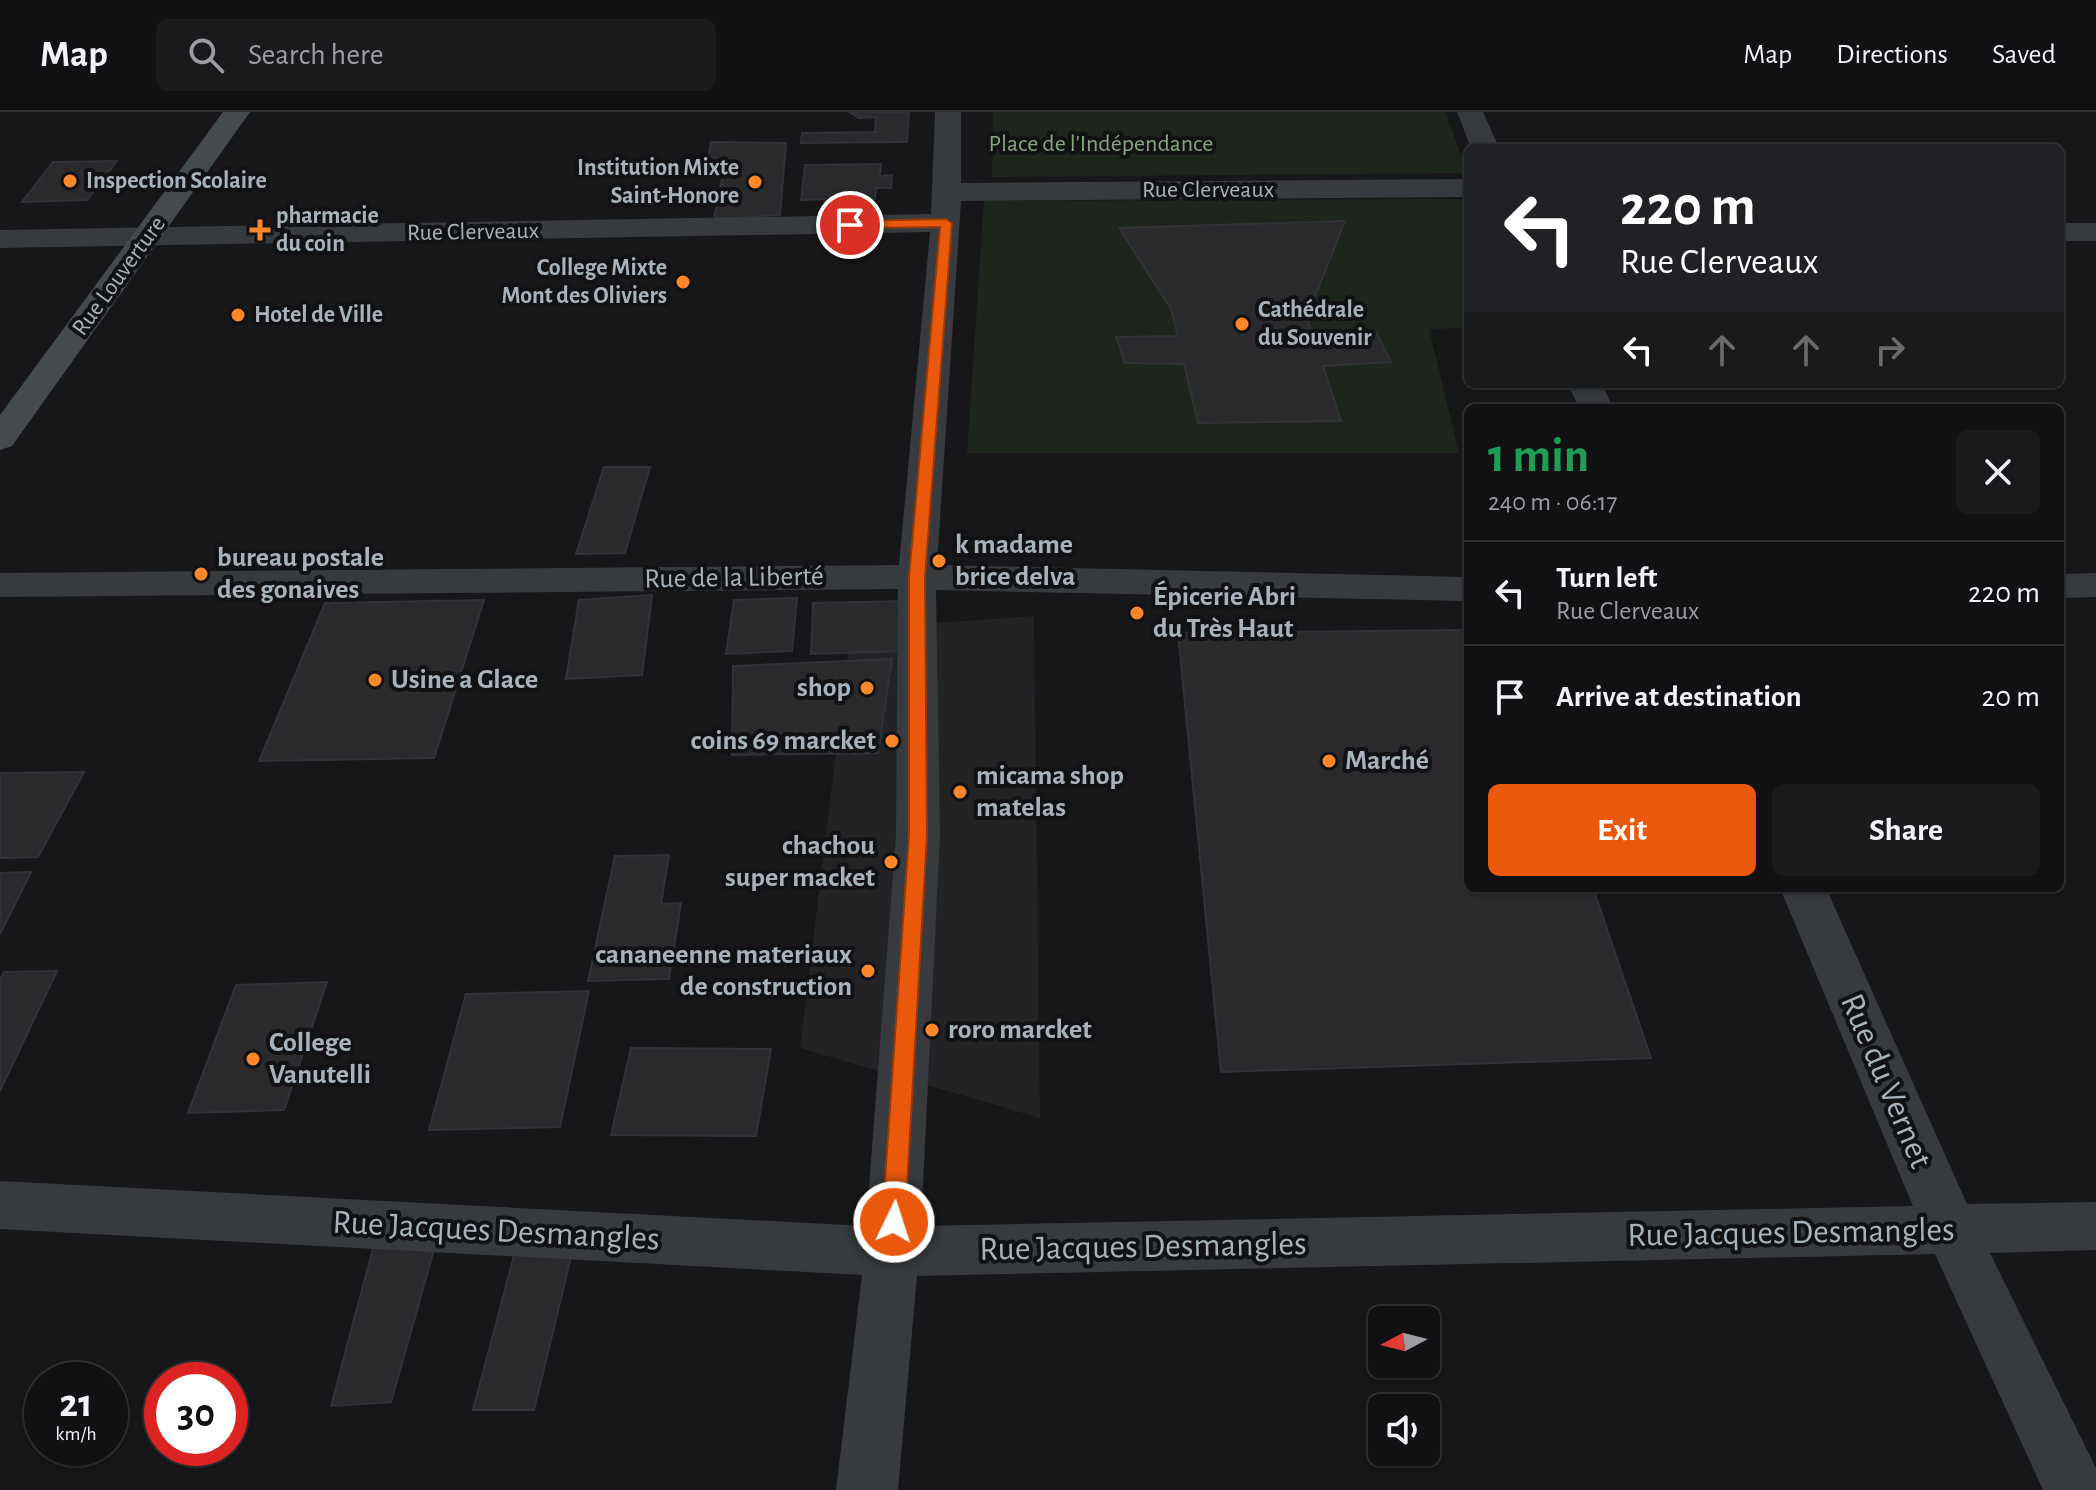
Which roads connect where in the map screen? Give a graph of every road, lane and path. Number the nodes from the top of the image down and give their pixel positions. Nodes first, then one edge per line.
1 (237, 112) edge
2 (948, 112) edge
3 (1470, 112) edge
4 (1483, 144) edge
5 (1464, 188) edge
6 (947, 207) junction
7 (2064, 232) edge
8 (2096, 232) edge
9 (0, 239) edge
10 (146, 239) junction
11 (0, 439) edge
12 (917, 577) junction
13 (0, 585) edge
14 (2096, 585) edge
15 (2064, 586) edge
16 (1464, 589) edge
17 (1805, 892) edge
18 (0, 1205) edge
19 (2096, 1226) edge
20 (1951, 1230) junction
21 (892, 1252) junction
22 (867, 1490) edge
23 (2074, 1490) edge

1 - 10 street, Rue Louverture
2 - 6 street
3 - 4 street
5 - 6 street, Rue Clerveaux
6 - 10 street, Rue Clerveaux
6 - 12 street
7 - 8 street
9 - 10 street, Rue Clerveaux
10 - 11 street, Rue Louverture
12 - 13 street, Rue de la Liberté
12 - 16 street, Rue de la Liberté
12 - 21 street
14 - 15 street
17 - 20 street, Rue du Vernet
18 - 21 street, Rue Jacques Desmangles
19 - 20 street, Rue Jacques Desmangles
20 - 21 street, Rue Jacques Desmangles
20 - 23 street, Rue du Vernet
21 - 22 street

